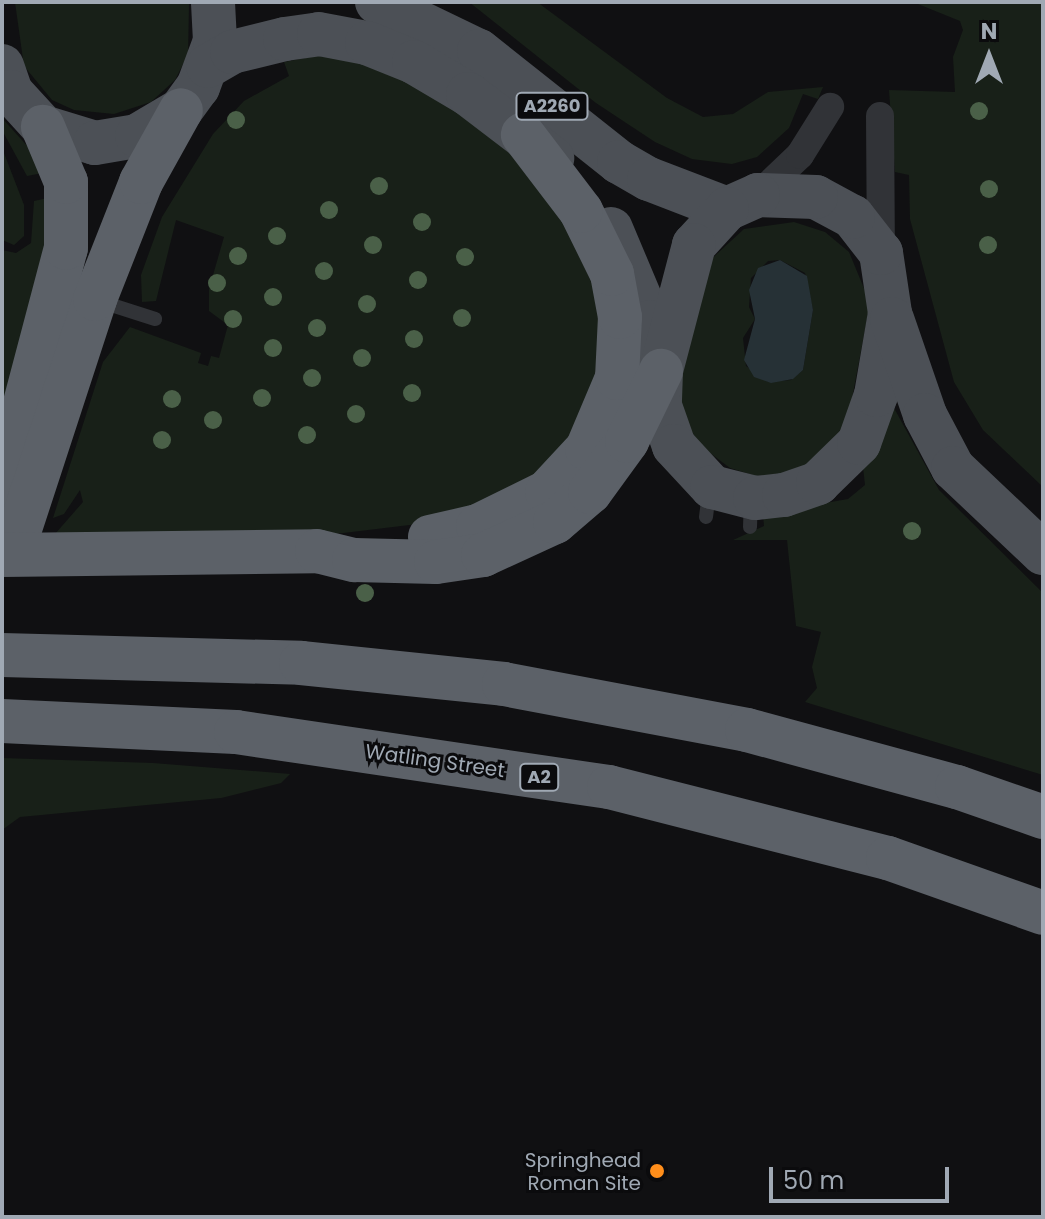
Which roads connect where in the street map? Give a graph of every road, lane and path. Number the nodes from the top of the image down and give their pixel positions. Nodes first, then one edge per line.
1 (213, 2) edge
2 (377, 2) edge
3 (208, 66) junction
4 (5, 82) edge
5 (830, 107) dead end
6 (181, 110) junction
7 (880, 116) dead end
8 (43, 127) junction
9 (523, 135) junction
10 (742, 202) junction
11 (881, 253) junction
12 (95, 299) junction
13 (890, 313) junction
14 (155, 319) dead end
15 (661, 371) junction
16 (2, 490) edge
17 (317, 551) junction
18 (1043, 553) edge
19 (7, 562) edge
20 (21, 656) edge
21 (11, 721) edge
22 (1043, 817) edge
23 (1043, 913) edge

1 - 3 main road
2 - 10 main road, A2260
3 - 6 main road
3 - 9 main road, A2260
4 - 8 main road
5 - 10 street
6 - 8 main road
6 - 12 highway
7 - 11 street
8 - 16 highway
9 - 15 main road, A2260
9 - 17 highway
10 - 11 main road
10 - 15 main road
11 - 13 main road
12 - 14 lane
12 - 19 highway
13 - 15 main road
13 - 18 main road
15 - 17 highway
17 - 19 highway
20 - 22 highway
21 - 23 highway, Watling Street / A2

